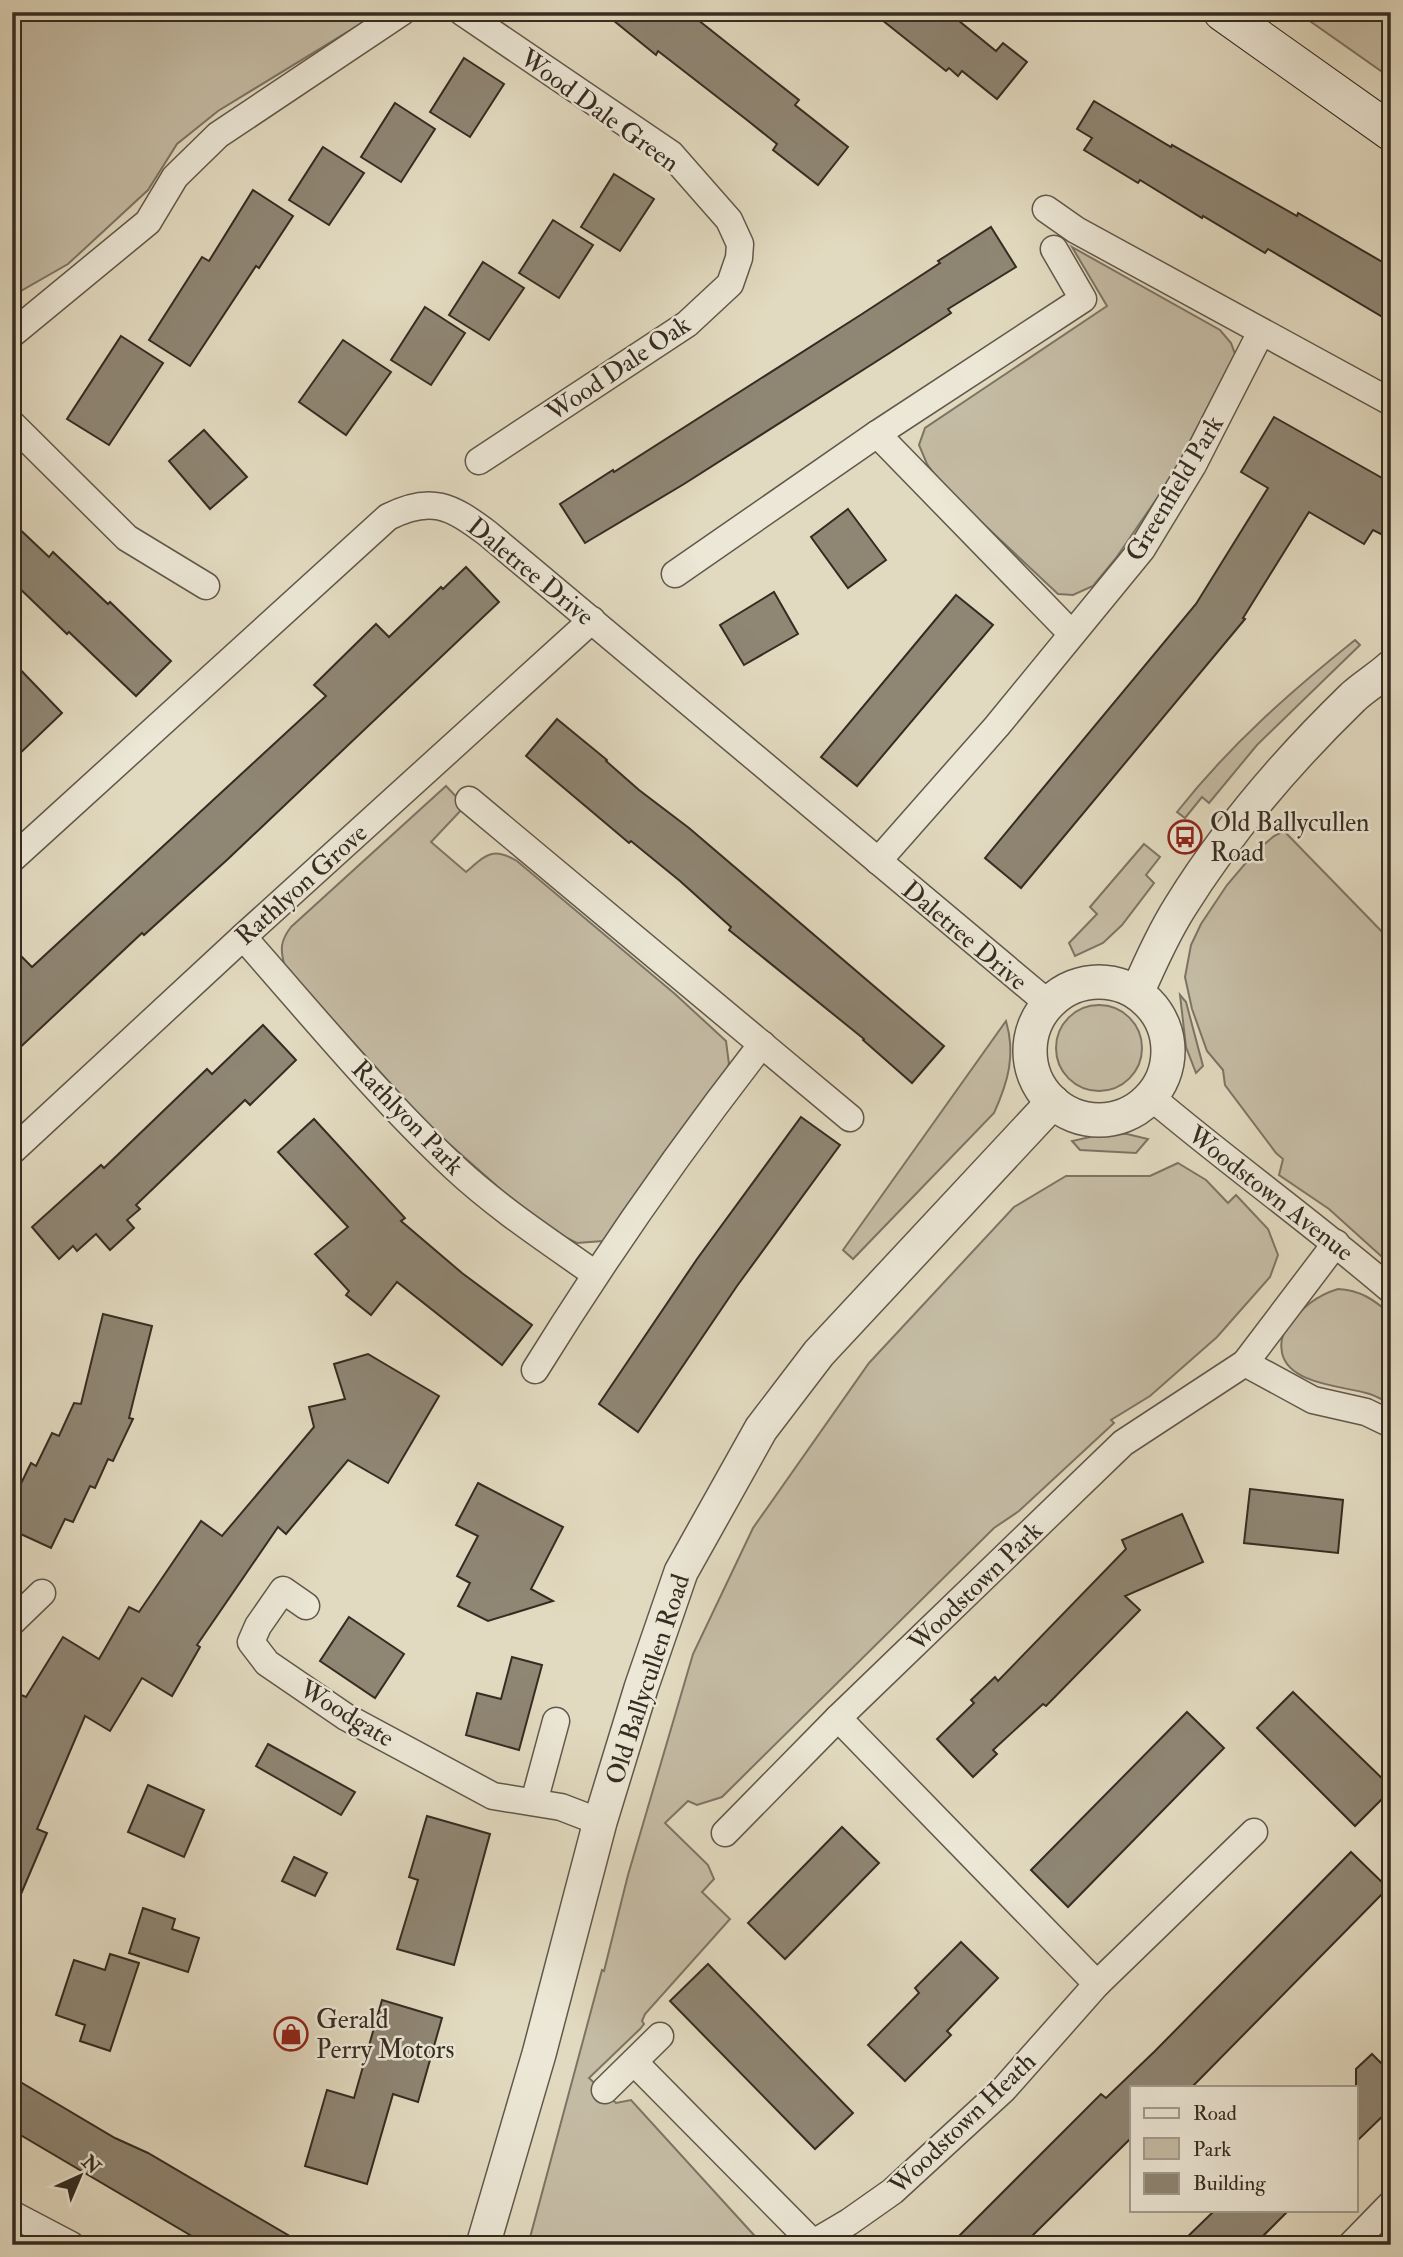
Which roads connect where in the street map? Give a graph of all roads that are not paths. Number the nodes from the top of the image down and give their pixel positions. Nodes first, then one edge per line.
1 (402, 12) edge
2 (462, 12) edge
3 (1222, 12) edge
4 (1391, 132) edge
5 (1046, 209) dead end
6 (1054, 249) dead end
7 (739, 258) joint
8 (1261, 332) junction
9 (12, 334) edge
10 (1391, 402) edge
11 (12, 424) edge
12 (877, 434) junction
13 (479, 461) dead end
14 (675, 575) dead end
15 (206, 586) dead end
16 (592, 620) junction
17 (1071, 633) junction
18 (1391, 667) edge
19 (469, 800) dead end
20 (12, 859) edge
21 (878, 862) junction
22 (243, 937) junction
23 (1137, 993) junction
24 (1049, 1004) junction
25 (762, 1044) junction
26 (1151, 1097) junction
27 (1053, 1102) junction
28 (850, 1118) dead end
29 (12, 1151) edge
30 (1336, 1243) junction
31 (595, 1274) junction
32 (1391, 1290) edge
33 (1245, 1363) junction
34 (535, 1370) dead end
35 (1391, 1424) edge
36 (42, 1593) dead end
37 (306, 1606) dead end
38 (12, 1622) edge
39 (838, 1718) junction
40 (556, 1721) dead end
41 (534, 1802) junction
42 (600, 1822) junction
43 (1254, 1832) dead end
44 (725, 1833) dead end
45 (1097, 1984) junction
46 (660, 2036) dead end
47 (634, 2062) junction
48 (606, 2090) dead end
49 (1391, 2204) edge
50 (12, 2214) edge
51 (811, 2244) edge
52 (70, 2245) edge
53 (483, 2245) edge
54 (1351, 2245) edge

1 - 9 street
2 - 7 street, Wood Dale Green
3 - 4 main road
5 - 8 street
6 - 12 street
7 - 13 street, Wood Dale Oak
8 - 10 street
8 - 17 street, Greenfield Park
11 - 15 street
12 - 14 street
12 - 17 street
16 - 20 street, Daletree Drive
16 - 21 street, Daletree Drive
16 - 22 street, Rathlyon Grove
17 - 21 street, Greenfield Park
18 - 23 street
19 - 25 street
21 - 24 street, Daletree Drive
22 - 29 street, Rathlyon Grove
22 - 31 street, Rathlyon Park
23 - 24 street
23 - 26 street
24 - 27 street
25 - 28 street
25 - 31 street
26 - 27 street
26 - 30 street, Woodstown Avenue
27 - 42 street, Old Ballycullen Road
30 - 32 street, Woodstown Avenue
30 - 33 street, Woodstown Park
31 - 34 street
33 - 35 street
33 - 39 street, Woodstown Park
36 - 38 street
37 - 41 street, Woodgate
39 - 44 street, Woodstown Park
39 - 45 street
40 - 41 street
41 - 42 street, Woodgate
42 - 53 street, Old Ballycullen Road
43 - 45 street, Woodstown Heath
45 - 51 street, Woodstown Heath
46 - 47 street
47 - 48 street
47 - 51 street, Woodstown Heath
49 - 54 street
50 - 52 street

